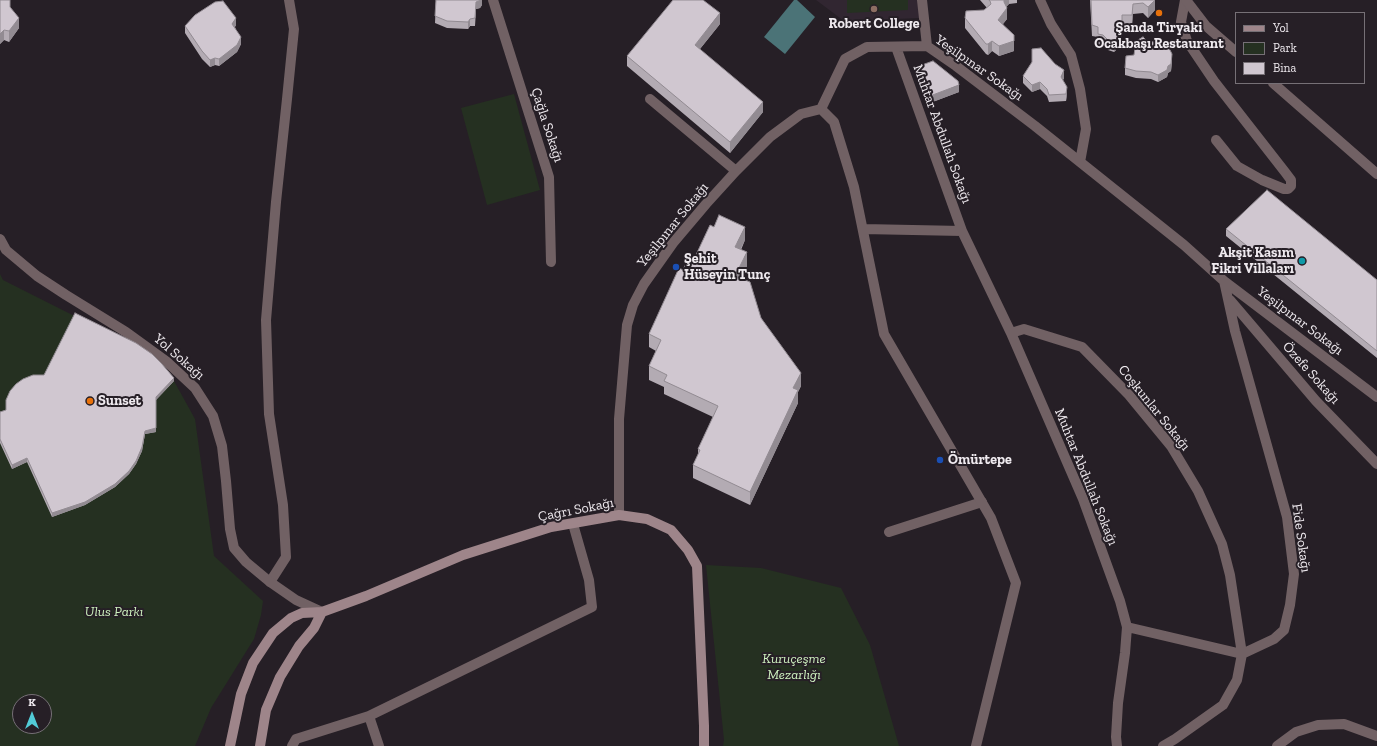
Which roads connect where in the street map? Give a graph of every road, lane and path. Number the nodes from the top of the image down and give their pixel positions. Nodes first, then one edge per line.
1 (289, 0) edge
2 (493, 0) edge
3 (922, 0) edge
4 (1040, 0) edge
5 (1186, 0) edge
6 (926, 46) junction
7 (896, 47) junction
8 (1235, 51) edge
9 (1274, 84) edge
10 (650, 99) dead end
11 (821, 109) junction
12 (1216, 140) dead end
13 (1080, 162) junction
14 (736, 171) junction
15 (1377, 174) edge
16 (863, 229) junction
17 (962, 231) junction
18 (0, 239) edge
19 (551, 262) dead end
20 (1224, 281) junction
21 (1228, 298) junction
22 (1011, 333) junction
23 (1377, 397) edge
24 (1377, 464) edge
25 (982, 502) junction
26 (619, 515) junction
27 (573, 524) junction
28 (889, 532) dead end
29 (270, 582) junction
30 (322, 612) junction
31 (1127, 627) junction
32 (1242, 654) junction
33 (369, 716) junction
34 (1377, 736) edge
35 (230, 746) edge
36 (260, 746) edge
37 (292, 746) edge
38 (379, 746) edge
39 (704, 746) edge
40 (976, 746) edge
41 (1117, 746) edge
42 (1163, 746) edge
43 (1277, 746) edge

1 - 29 street
2 - 19 street, Çağla Sokağı
3 - 6 street
4 - 13 street
5 - 8 street
5 - 12 street
6 - 7 street, Yeşilpınar Sokağı
6 - 13 street, Yeşilpınar Sokağı
7 - 11 street, Yeşilpınar Sokağı
7 - 17 street, Muhtar Abdullah Sokağı
9 - 15 street
10 - 14 street
11 - 14 street, Yeşilpınar Sokağı
11 - 16 street
13 - 20 street, Yeşilpınar Sokağı
14 - 26 street, Yeşilpınar Sokağı
16 - 17 street
16 - 25 street
17 - 22 street, Muhtar Abdullah Sokağı
18 - 29 street, Yol Sokağı
20 - 21 street, Fide Sokağı
20 - 23 street, Yeşilpınar Sokağı
21 - 24 street, Özefe Sokağı
21 - 32 street, Fide Sokağı
22 - 31 street, Muhtar Abdullah Sokağı
22 - 32 street, Coşkunlar Sokağı
25 - 28 street
25 - 40 street
26 - 27 street, Çağrı Sokağı
26 - 39 street, Çağrı Sokağı
27 - 30 street, Çağrı Sokağı
27 - 33 street
29 - 30 street, Yol Sokağı
30 - 35 street, Çağrı Sokağı
30 - 36 street
31 - 32 street
31 - 41 street, Muhtar Abdullah Sokağı
32 - 42 street
33 - 37 street
33 - 38 street
34 - 43 street

